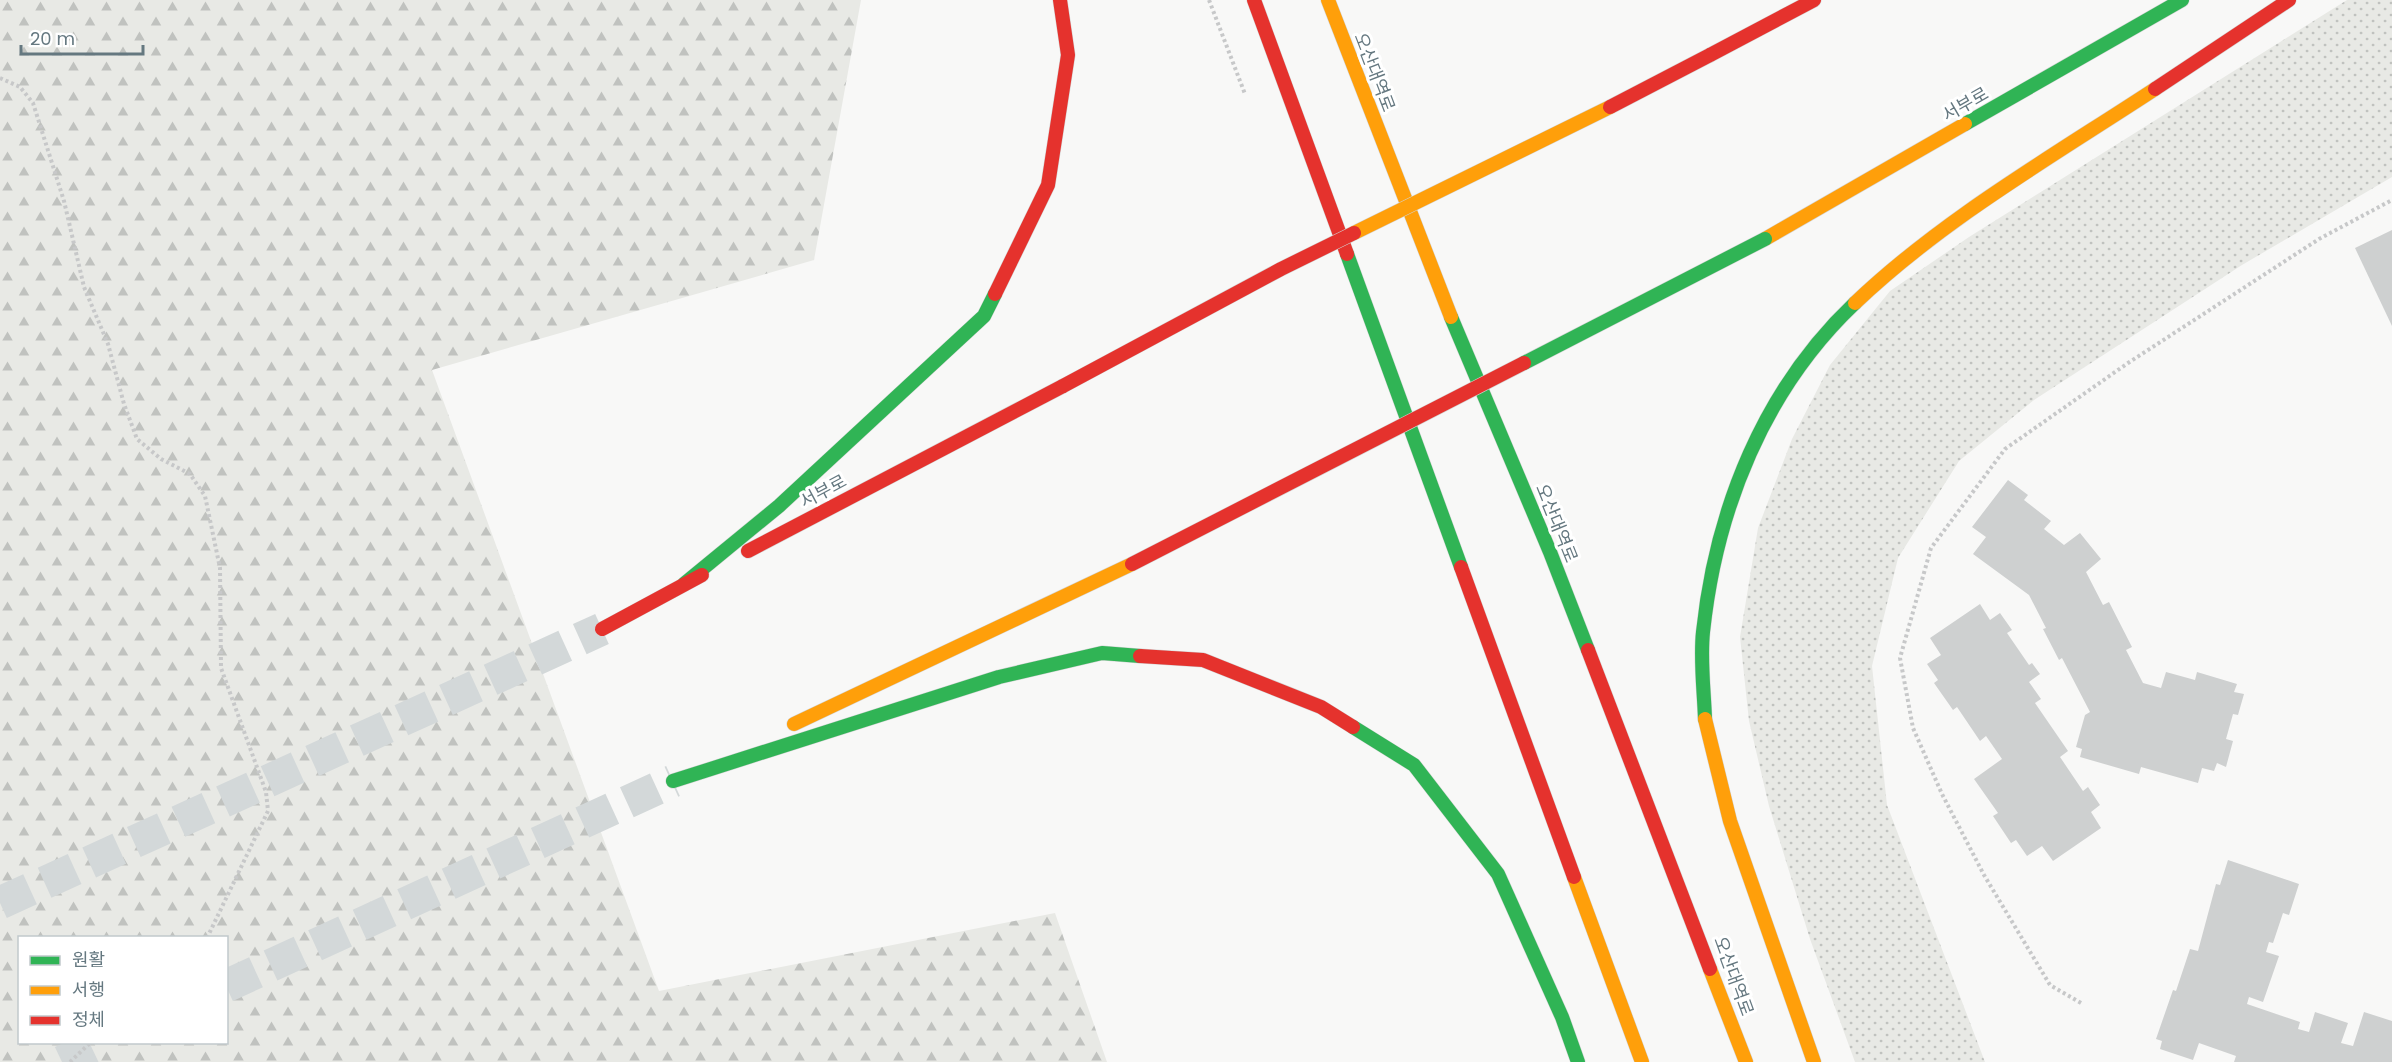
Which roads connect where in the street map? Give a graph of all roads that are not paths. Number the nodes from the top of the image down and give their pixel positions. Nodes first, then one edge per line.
1 (1060, 0) edge
2 (1254, 0) edge
3 (1328, 0) edge
4 (1814, 0) edge
5 (2182, 0) edge
6 (2289, 0) edge
7 (684, 584) junction
8 (602, 629) tunnel mouth
9 (1578, 1062) edge
10 (1642, 1062) edge
11 (1746, 1062) edge
12 (1814, 1062) edge

1 - 7 main road
2 - 10 main road
3 - 11 main road, 오산대역로
4 - 7 main road, 서부로, bridge
5 - 9 main road, 서부로, bridge
6 - 12 main road
7 - 8 main road, 서부로

